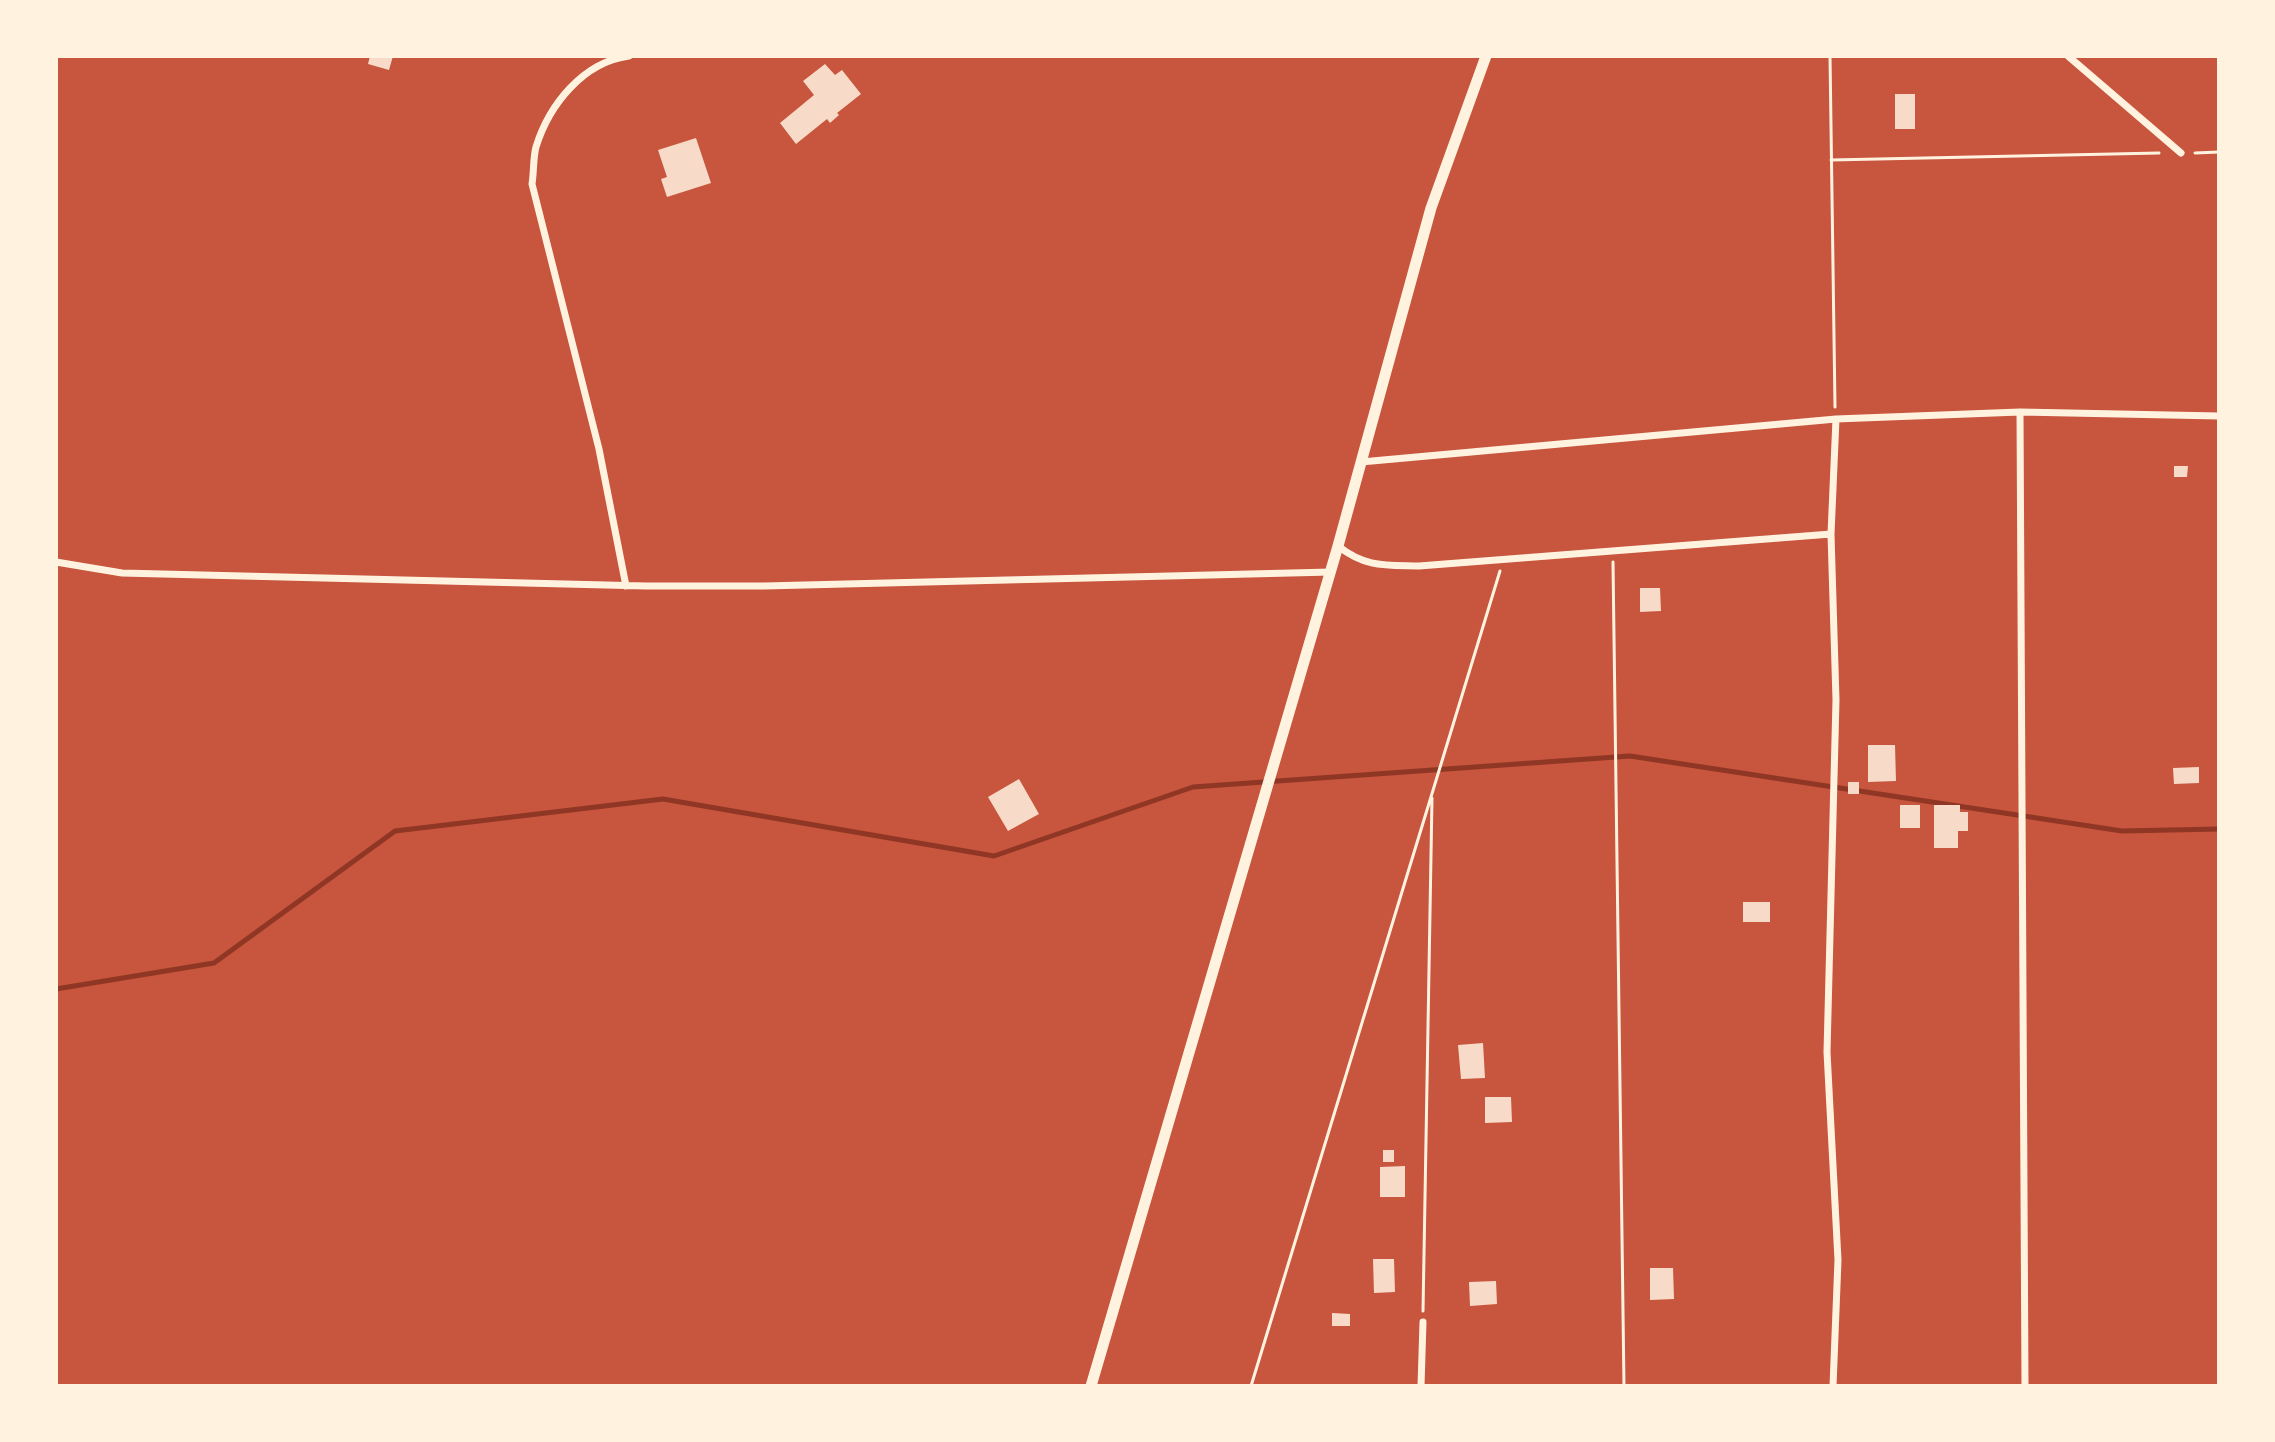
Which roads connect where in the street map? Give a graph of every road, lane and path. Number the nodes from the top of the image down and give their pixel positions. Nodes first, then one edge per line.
1 (629, 56) edge
2 (1486, 56) edge
3 (1830, 56) edge
4 (2068, 56) edge
5 (2219, 152) edge
6 (2181, 153) junction
7 (1831, 160) junction
8 (2020, 412) junction
9 (2219, 416) edge
10 (1836, 419) junction
11 (1361, 462) junction
12 (1831, 534) junction
13 (1338, 546) junction
14 (1613, 550) junction
15 (1503, 559) junction
16 (56, 562) edge
17 (1331, 572) junction
18 (626, 586) junction
19 (1432, 792) junction
20 (1423, 1322) joint
21 (1091, 1386) edge
22 (1251, 1386) edge
23 (1421, 1386) edge
24 (1624, 1386) edge
25 (1833, 1386) edge
26 (2025, 1386) edge

1 - 18 street
2 - 11 main road
3 - 7 path
4 - 6 street
5 - 6 path
6 - 7 path
7 - 10 path
8 - 9 street
8 - 10 street
8 - 26 street
10 - 11 street
10 - 12 street
11 - 13 main road
12 - 14 street
12 - 25 street
13 - 15 street
13 - 17 main road
14 - 15 street
14 - 24 path
15 - 19 path
16 - 18 street
17 - 18 street
17 - 21 main road
19 - 20 path
19 - 22 path
20 - 23 street

